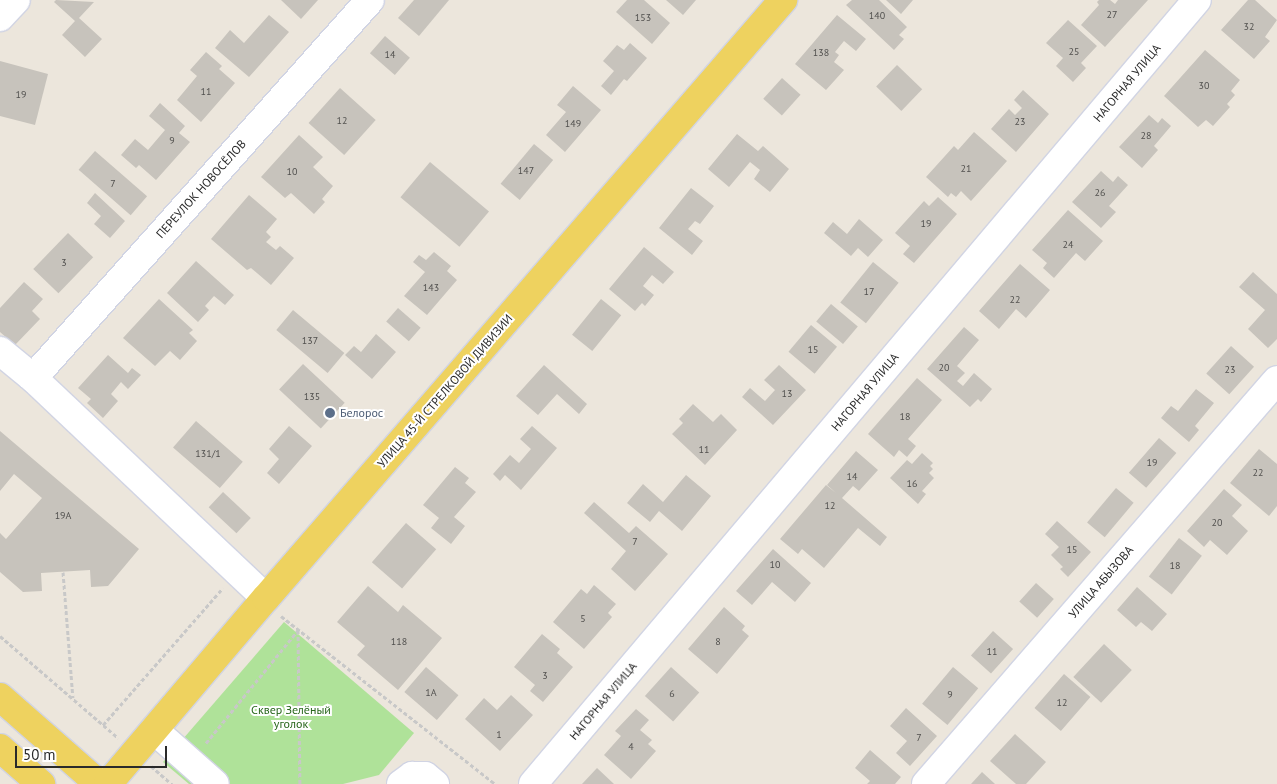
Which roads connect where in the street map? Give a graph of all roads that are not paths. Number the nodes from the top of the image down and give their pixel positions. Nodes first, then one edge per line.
1 (16, 0) edge
2 (370, 0) edge
3 (783, 0) edge
4 (1197, 0) edge
5 (0, 17) edge
6 (0, 351) edge
7 (33, 378) junction
8 (1277, 380) edge
9 (266, 598) junction
10 (0, 697) edge
11 (154, 730) junction
12 (0, 748) edge
13 (42, 784) edge
14 (99, 784) edge
15 (108, 784) edge
16 (215, 784) edge
17 (401, 784) edge
18 (435, 784) edge
19 (533, 784) edge
20 (926, 784) edge

1 - 5 street
2 - 7 street, ПЕРЕУЛОК НОВОСЁЛОВ
3 - 9 main road, УЛИЦА 45-Й СТРЕЛКОВОЙ ДИВИЗИИ
4 - 19 street, НАГОРНАЯ УЛИЦА
6 - 7 street
7 - 9 street
8 - 20 street, УЛИЦА АБЫЗОВА
9 - 11 main road, УЛИЦА 45-Й СТРЕЛКОВОЙ ДИВИЗИИ
10 - 14 main road
11 - 15 main road, УЛИЦА 45-Й СТРЕЛКОВОЙ ДИВИЗИИ
11 - 16 street
12 - 13 main road
17 - 18 street

